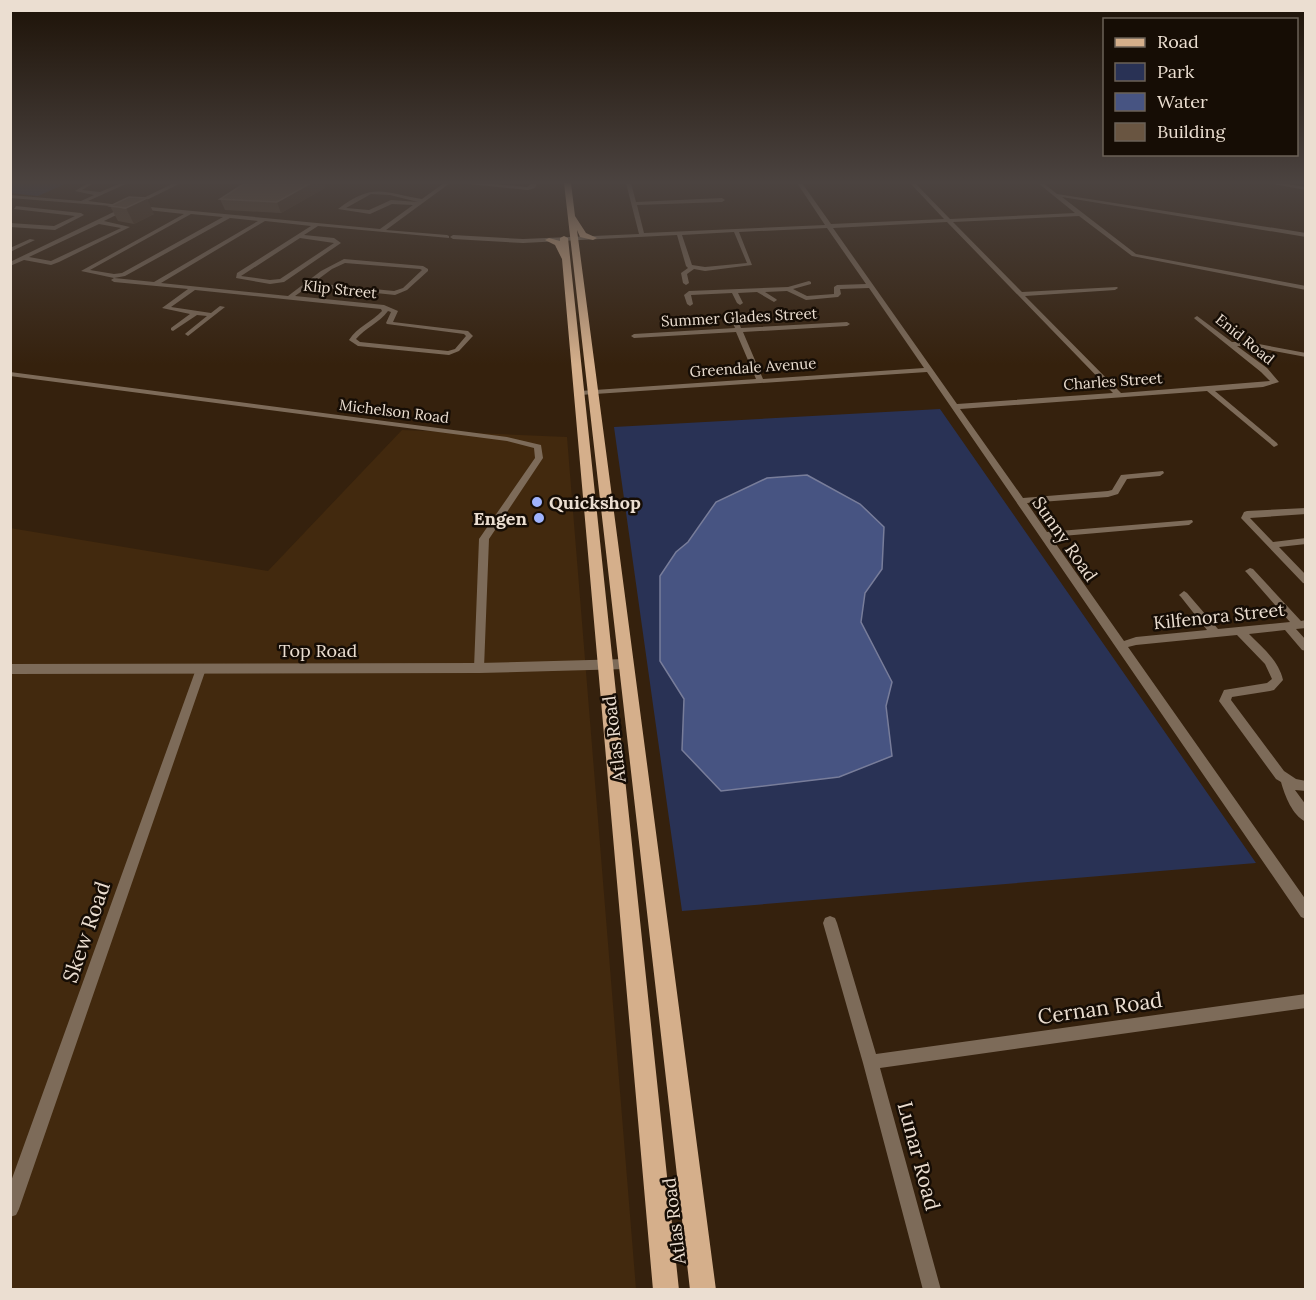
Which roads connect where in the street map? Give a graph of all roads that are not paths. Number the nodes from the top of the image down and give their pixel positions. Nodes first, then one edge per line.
1 (25, 244) edge
2 (53, 244) edge
3 (92, 244) edge
4 (134, 244) edge
5 (179, 244) edge
6 (224, 244) edge
7 (287, 244) edge
8 (337, 244) edge
9 (558, 244) edge
10 (568, 244) edge
11 (570, 244) edge
12 (683, 244) edge
13 (741, 244) edge
14 (840, 244) edge
15 (970, 244) edge
16 (1118, 244) edge
17 (10, 252) edge
18 (27, 256) junction
19 (566, 259) junction
20 (10, 264) edge
21 (692, 268) junction
22 (114, 280) dead end
23 (686, 283) dead end
24 (809, 283) dead end
25 (156, 284) junction
26 (311, 285) junction
27 (868, 285) junction
28 (194, 288) junction
29 (1115, 288) dead end
30 (1305, 288) edge
31 (788, 289) junction
32 (362, 290) junction
33 (758, 290) junction
34 (734, 291) junction
35 (1020, 294) junction
36 (293, 298) junction
37 (351, 300) dead end
38 (774, 300) dead end
39 (740, 303) dead end
40 (690, 304) dead end
41 (222, 308) dead end
42 (384, 308) junction
43 (195, 313) junction
44 (732, 314) dead end
45 (213, 315) junction
46 (1197, 322) dead end
47 (847, 324) dead end
48 (173, 329) dead end
49 (739, 330) junction
50 (188, 334) dead end
51 (634, 336) dead end
52 (1231, 344) junction
53 (1305, 355) edge
54 (928, 370) junction
55 (10, 374) edge
56 (760, 380) junction
57 (1275, 382) joint
58 (1208, 388) junction
59 (586, 392) junction
60 (1118, 394) junction
61 (953, 406) junction
62 (1274, 445) dead end
63 (1160, 473) dead end
64 (1019, 501) junction
65 (1305, 511) edge
66 (1190, 522) dead end
67 (1043, 535) junction
68 (1305, 542) edge
69 (1271, 545) junction
70 (1250, 571) dead end
71 (1305, 581) edge
72 (1184, 595) dead end
73 (1302, 625) edge
74 (1287, 626) junction
75 (1240, 631) junction
76 (1215, 633) junction
77 (1113, 636) junction
78 (1136, 641) junction
79 (1120, 646) junction
80 (1305, 647) edge
81 (626, 664) junction
82 (604, 665) junction
83 (479, 668) junction
84 (10, 669) edge
85 (201, 669) junction
86 (1287, 781) junction
87 (1305, 786) edge
88 (1305, 816) edge
89 (1305, 912) edge
90 (830, 923) dead end
91 (1305, 1001) edge
92 (871, 1063) junction
93 (10, 1209) edge
94 (666, 1290) edge
95 (703, 1290) edge
96 (932, 1290) edge

1 - 17 street
2 - 18 street
3 - 18 street
4 - 5 street
6 - 25 street
7 - 8 street
9 - 19 main road
10 - 19 main road, Atlas Road
11 - 59 main road, Atlas Road
12 - 21 street
13 - 21 street
14 - 27 street, Sunny Road
15 - 35 street
16 - 30 street
17 - 18 street
18 - 20 street
19 - 59 main road, Atlas Road
21 - 23 street
22 - 25 street, Klip Street
24 - 31 street
25 - 28 street, Klip Street
26 - 32 street
26 - 32 street
26 - 36 street
27 - 31 street
27 - 54 street, Sunny Road
28 - 36 street, Klip Street
28 - 43 street
29 - 35 street
31 - 33 street
32 - 37 street
33 - 34 street
33 - 38 street
34 - 39 street
34 - 40 street
35 - 60 street
36 - 42 street, Klip Street
41 - 45 street
42 - 42 street
43 - 45 street
43 - 48 street
44 - 49 street
45 - 50 street
46 - 52 street, Enid Road
47 - 49 street, Summer Glades Street
49 - 51 street, Summer Glades Street
49 - 56 street
52 - 53 street
52 - 57 street, Enid Road
54 - 56 street, Greendale Avenue
54 - 61 street, Sunny Road
55 - 83 street, Michelson Road
56 - 59 street, Greendale Avenue
57 - 58 street, Charles Street
58 - 60 street, Charles Street
58 - 62 street
59 - 81 main road, Atlas Road
59 - 82 main road, Atlas Road
60 - 61 street, Charles Street
61 - 64 street, Sunny Road
63 - 64 street
64 - 67 street, Sunny Road
65 - 69 street
66 - 67 street
67 - 77 street, Sunny Road
68 - 69 street
69 - 71 street
70 - 73 street
72 - 76 street
73 - 74 street, Kilfenora Street
74 - 75 street, Kilfenora Street
74 - 80 street
75 - 76 street, Kilfenora Street
75 - 86 street
76 - 78 street, Kilfenora Street
77 - 78 street, Kilfenora Street
77 - 79 street, Sunny Road
78 - 79 street, Kilfenora Street
79 - 89 street, Sunny Road
81 - 82 street, Top Road
81 - 95 main road, Atlas Road
82 - 83 street, Top Road
82 - 94 main road, Atlas Road
83 - 85 street, Top Road
84 - 85 street, Top Road
85 - 93 street, Skew Road
86 - 87 street
86 - 88 street
90 - 92 street, Lunar Road
91 - 92 street, Cernan Road
92 - 96 street, Lunar Road

